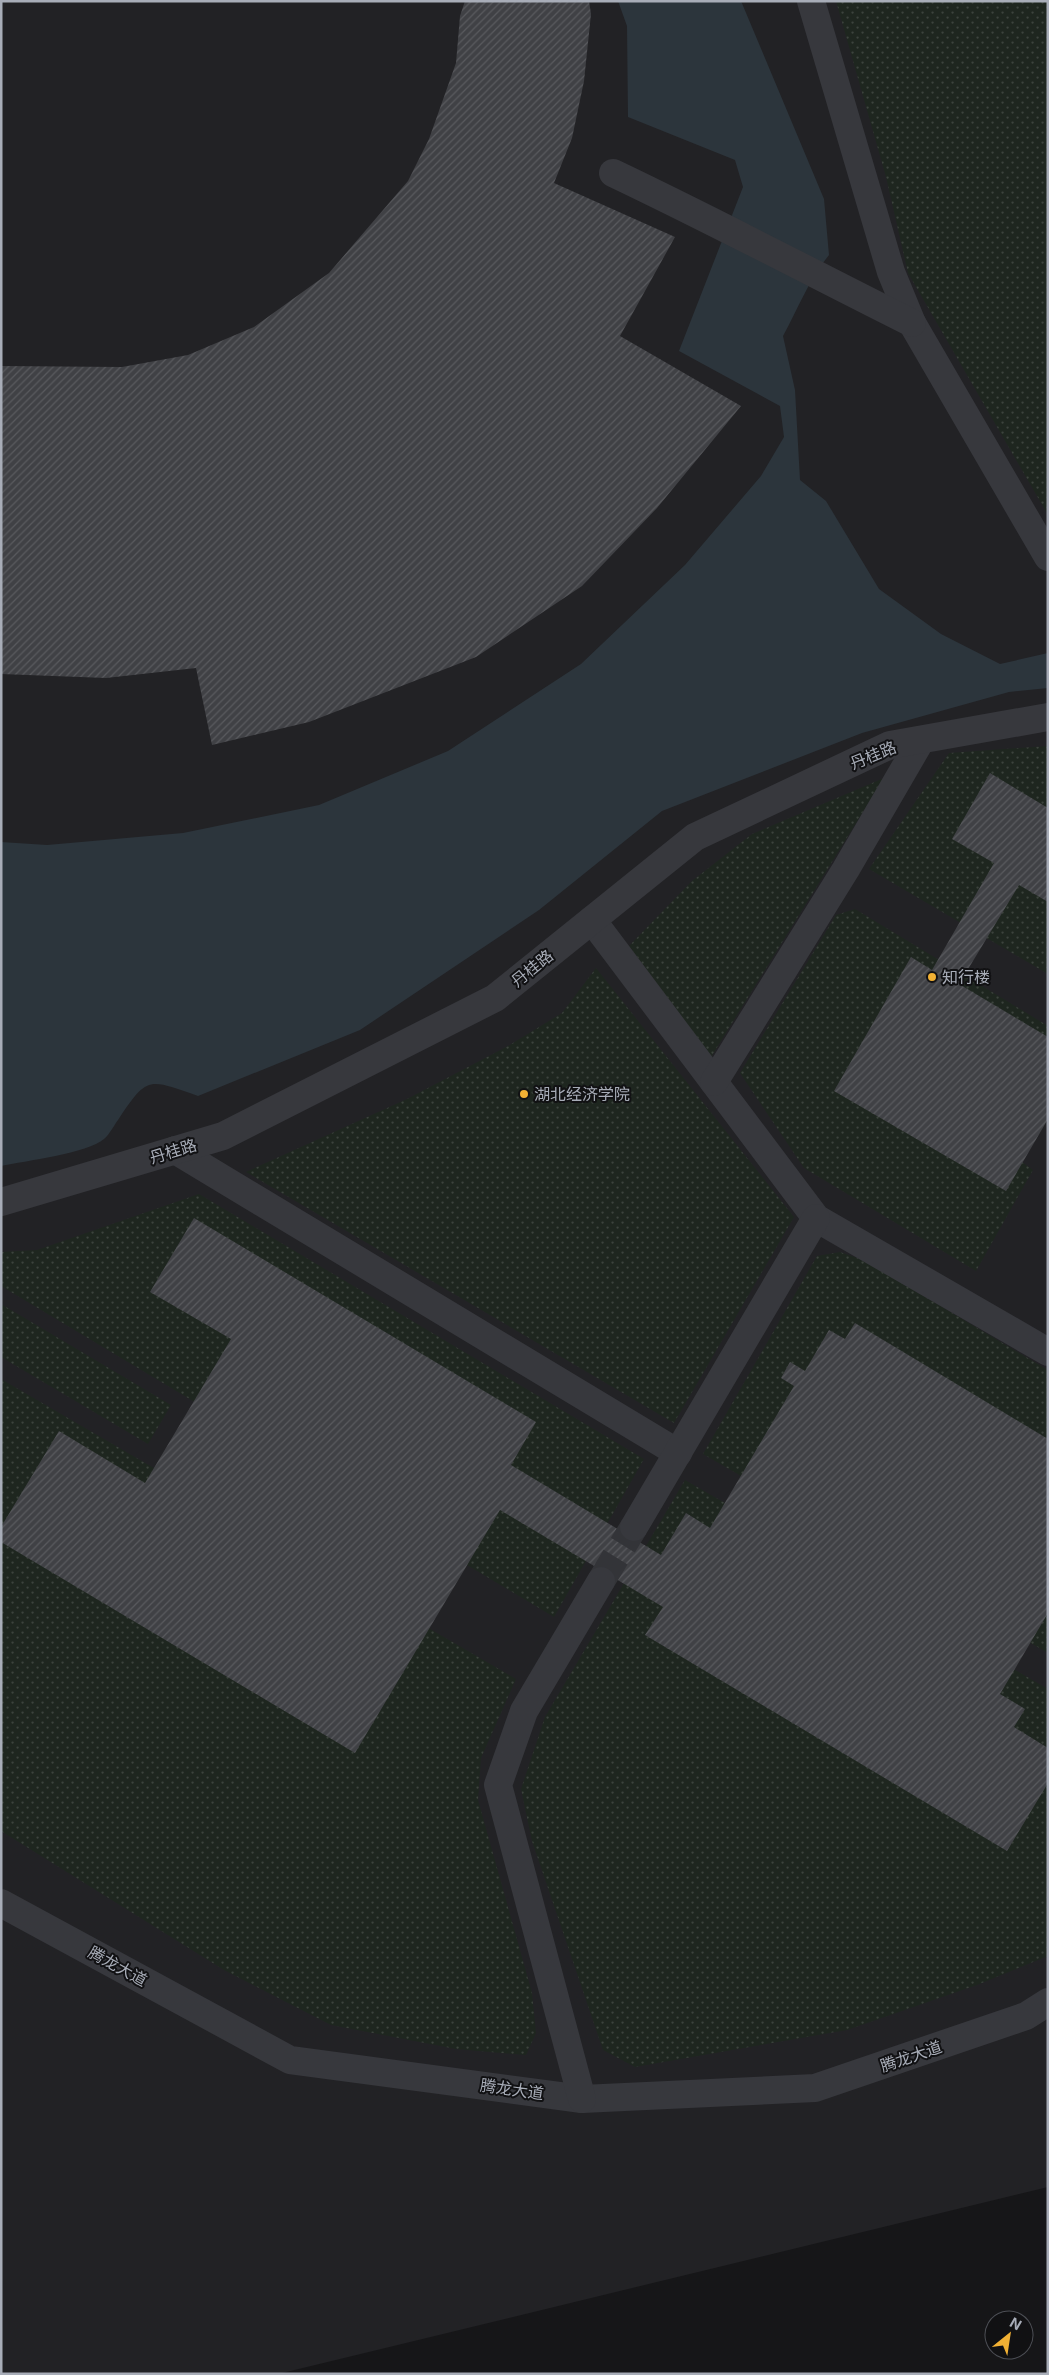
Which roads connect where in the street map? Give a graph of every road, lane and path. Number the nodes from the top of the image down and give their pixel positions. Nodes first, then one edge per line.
1 (811, 1) edge
2 (614, 173) dead end
3 (912, 323) junction
4 (1048, 557) edge
5 (1048, 717) edge
6 (921, 740) junction
7 (592, 920) junction
8 (714, 1082) junction
9 (175, 1150) junction
10 (1, 1202) edge
11 (816, 1218) junction
12 (1048, 1352) edge
13 (678, 1453) junction
14 (634, 1527) tunnel mouth
15 (601, 1581) tunnel mouth
16 (1, 1903) edge
17 (1048, 2002) edge
18 (582, 2098) junction

1 - 3 street
2 - 3 street
3 - 4 street
5 - 6 street, 丹桂路
6 - 7 street, 丹桂路
6 - 8 street
7 - 8 street
7 - 9 street, 丹桂路
8 - 11 street
9 - 10 street, 丹桂路
9 - 13 street
11 - 12 street
11 - 13 street
13 - 14 street
15 - 18 street
16 - 18 street, 腾龙大道
17 - 18 street, 腾龙大道

